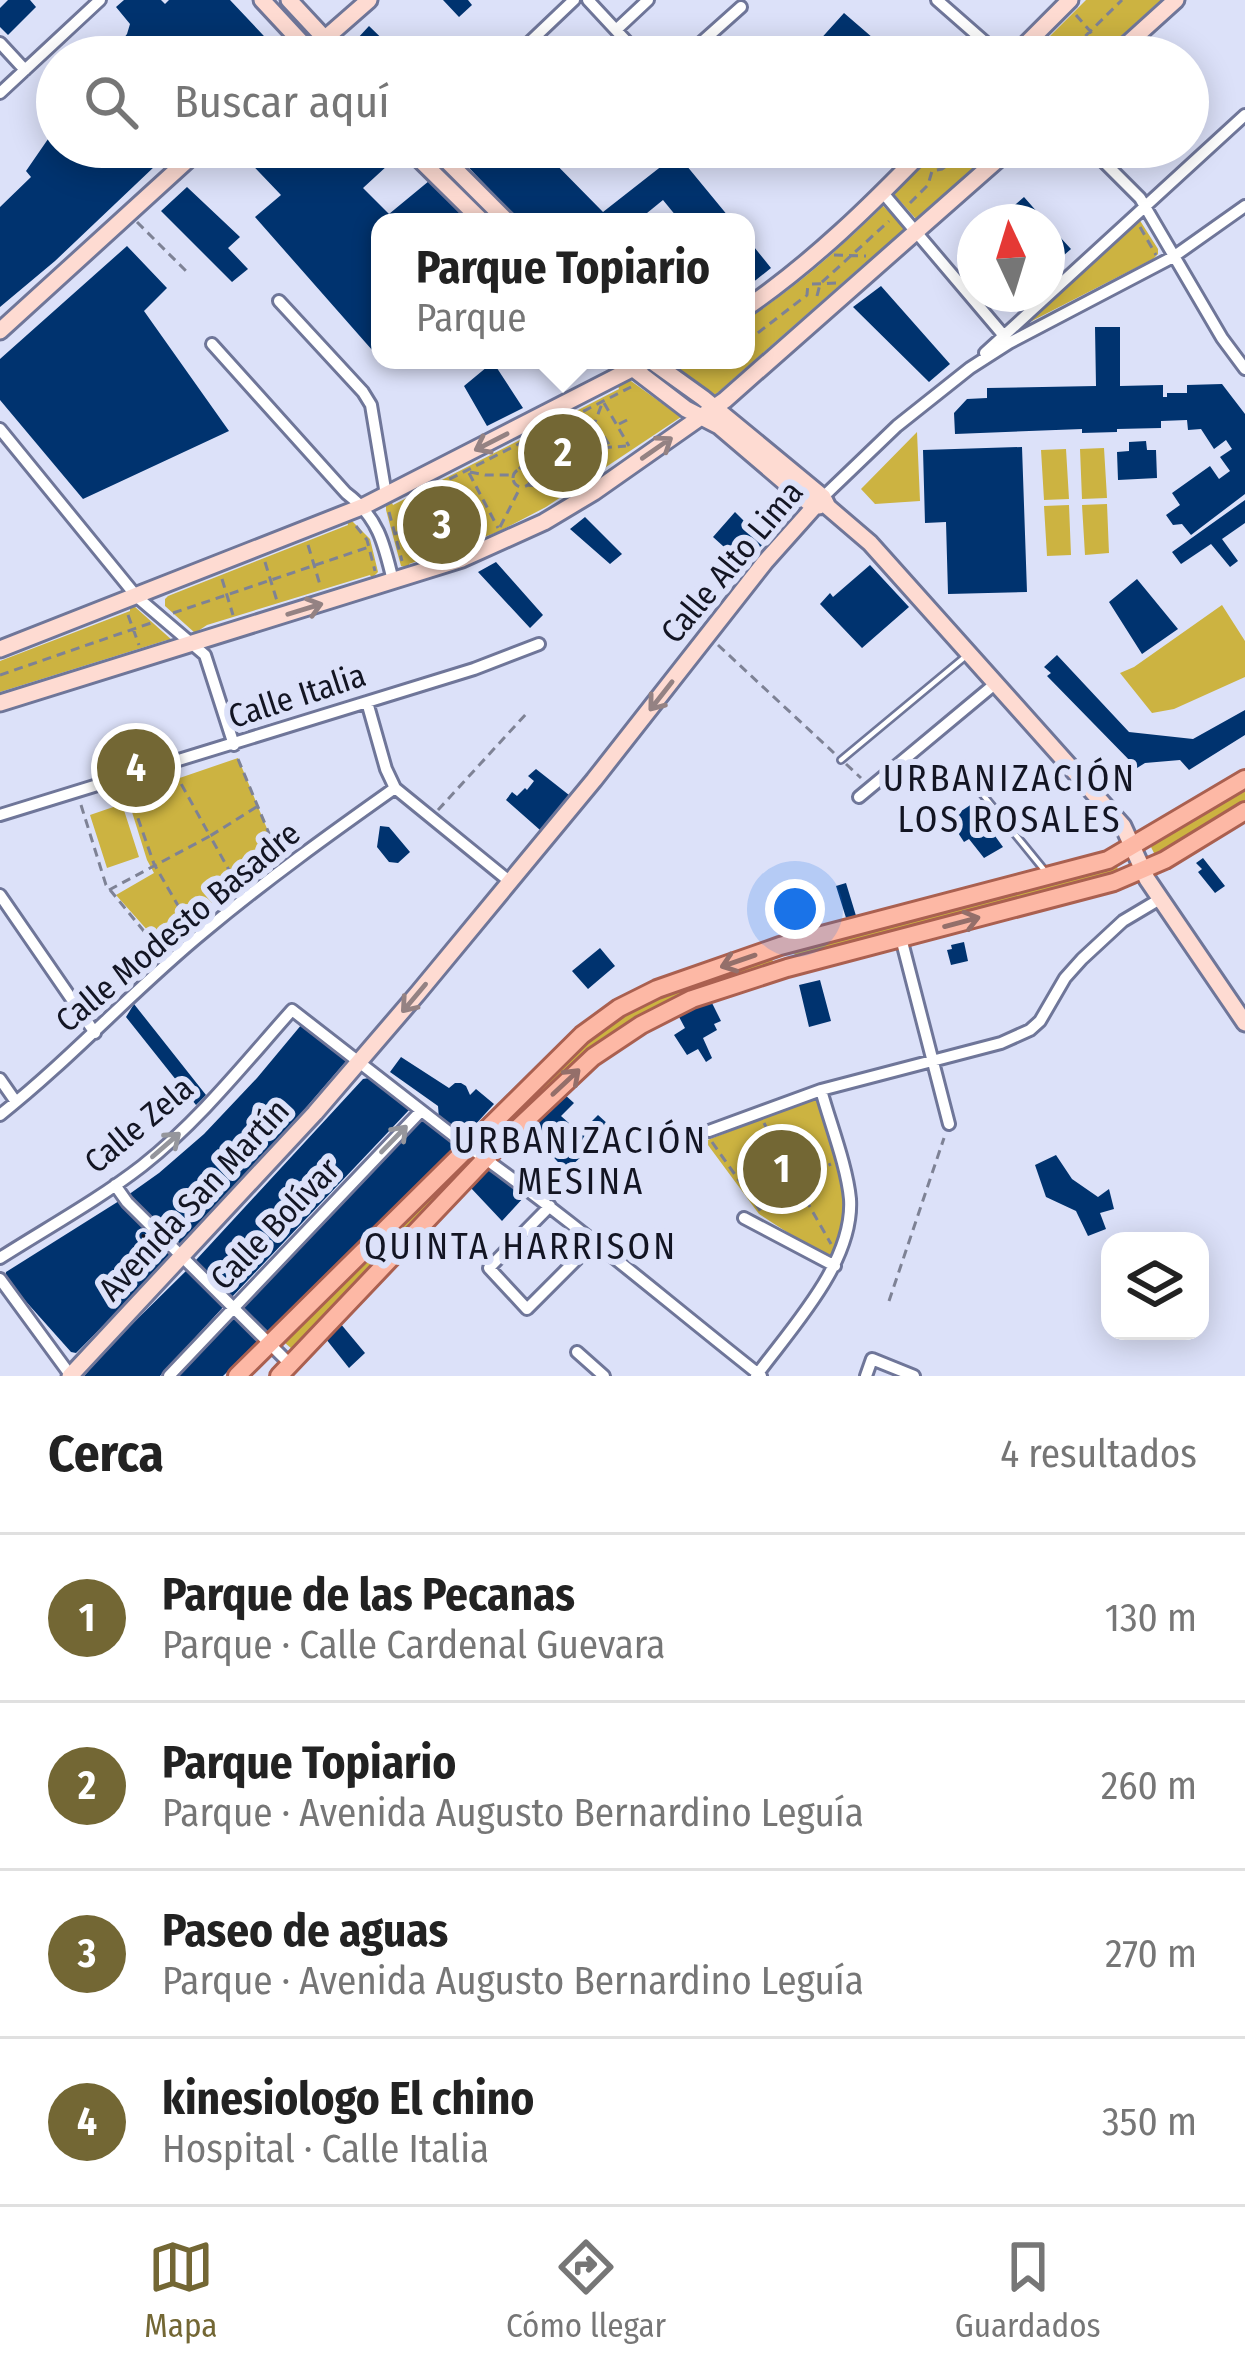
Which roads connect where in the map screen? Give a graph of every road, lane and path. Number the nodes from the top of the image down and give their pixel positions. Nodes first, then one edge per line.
1 (100, 0) edge
2 (262, 0) edge
3 (289, 0) edge
4 (368, 0) edge
5 (574, 0) edge
6 (588, 0) edge
7 (648, 0) edge
8 (937, 0) edge
9 (1122, 0) edge
10 (1176, 0) edge
11 (741, 7) dead end
12 (1073, 7) edge
13 (616, 30) junction
14 (1091, 30) junction
15 (61, 36) edge
16 (293, 36) edge
17 (321, 36) edge
18 (329, 36) edge
19 (536, 36) edge
20 (622, 36) edge
21 (709, 36) edge
22 (978, 36) edge
23 (1038, 36) edge
24 (1085, 36) edge
25 (1096, 36) edge
26 (1129, 36) edge
27 (0, 43) edge
28 (36, 60) edge
29 (25, 70) junction
30 (0, 93) edge
31 (1245, 115) edge
32 (1209, 147) edge
33 (178, 168) edge
34 (428, 168) edge
35 (454, 168) edge
36 (907, 168) edge
37 (943, 168) edge
38 (988, 168) edge
39 (1109, 168) edge
40 (1186, 168) edge
41 (883, 193) junction
42 (909, 204) dead end
43 (1144, 205) junction
44 (1245, 206) edge
45 (128, 213) junction
46 (474, 213) edge
47 (499, 213) edge
48 (891, 219) dead end
49 (1133, 226) dead end
50 (917, 231) junction
51 (833, 255) dead end
52 (852, 255) junction
53 (877, 256) dead end
54 (1157, 256) dead end
55 (1173, 257) junction
56 (187, 272) dead end
57 (840, 283) dead end
58 (820, 284) junction
59 (807, 295) junction
60 (817, 296) junction
61 (824, 297) dead end
62 (279, 301) dead end
63 (755, 302) edge
64 (0, 331) edge
65 (755, 335) edge
66 (1006, 339) junction
67 (212, 344) dead end
68 (660, 369) edge
69 (1245, 369) edge
70 (630, 371) edge
71 (604, 401) junction
72 (707, 412) junction
73 (629, 419) dead end
74 (595, 422) junction
75 (617, 425) junction
76 (0, 429) edge
77 (537, 435) junction
78 (582, 441) junction
79 (574, 442) junction
80 (542, 445) junction
81 (610, 447) junction
82 (586, 450) junction
83 (581, 456) junction
84 (519, 469) junction
85 (468, 471) junction
86 (513, 476) junction
87 (561, 482) junction
88 (524, 486) junction
89 (429, 490) dead end
90 (570, 491) dead end
91 (387, 502) junction
92 (821, 503) junction
93 (364, 506) junction
94 (440, 511) junction
95 (518, 519) dead end
96 (350, 520) dead end
97 (408, 527) junction
98 (448, 528) junction
99 (499, 529) junction
100 (394, 534) junction
101 (307, 543) dead end
102 (458, 546) dead end
103 (369, 547) junction
104 (264, 560) dead end
105 (314, 566) junction
106 (405, 568) dead end
107 (222, 577) dead end
108 (385, 578) junction
109 (271, 580) junction
110 (321, 587) dead end
111 (228, 595) junction
112 (137, 596) junction
113 (277, 602) dead end
114 (128, 613) dead end
115 (173, 613) dead end
116 (233, 615) dead end
117 (152, 622) dead end
118 (133, 629) junction
119 (708, 636) junction
120 (194, 644) junction
121 (539, 644) dead end
122 (140, 646) dead end
123 (0, 649) edge
124 (969, 653) junction
125 (0, 675) edge
126 (996, 683) junction
127 (0, 703) edge
128 (367, 703) junction
129 (526, 714) dead end
130 (234, 745) junction
131 (841, 760) junction
132 (171, 764) junction
133 (125, 778) junction
134 (1245, 779) edge
135 (975, 785) dead end
136 (871, 787) junction
137 (395, 788) junction
138 (76, 792) junction
139 (859, 797) dead end
140 (258, 806) junction
141 (1245, 812) edge
142 (0, 815) edge
143 (430, 818) junction
144 (210, 836) junction
145 (1132, 846) junction
146 (154, 864) junction
147 (284, 868) junction
148 (1142, 870) junction
149 (1048, 875) junction
150 (509, 881) junction
151 (239, 888) dead end
152 (110, 890) junction
153 (0, 895) edge
154 (1160, 899) junction
155 (192, 930) dead end
156 (902, 938) junction
157 (780, 946) junction
158 (164, 955) dead end
159 (787, 968) junction
160 (1245, 1023) edge
161 (94, 1033) junction
162 (933, 1061) junction
163 (359, 1062) junction
164 (0, 1079) edge
165 (821, 1090) junction
166 (16, 1102) junction
167 (421, 1111) junction
168 (0, 1115) edge
169 (764, 1122) dead end
170 (949, 1124) joint
171 (711, 1137) joint
172 (469, 1147) junction
173 (487, 1157) junction
174 (840, 1160) junction
175 (792, 1174) junction
176 (800, 1178) junction
177 (115, 1185) junction
178 (798, 1186) junction
179 (791, 1190) junction
180 (550, 1207) junction
181 (759, 1209) junction
182 (764, 1217) dead end
183 (745, 1218) joint
184 (834, 1251) dead end
185 (183, 1257) junction
186 (579, 1257) dead end
187 (0, 1258) edge
188 (835, 1266) junction
189 (0, 1279) edge
190 (889, 1301) dead end
191 (233, 1306) junction
192 (270, 1345) junction
193 (577, 1352) dead end
194 (285, 1370) edge
195 (758, 1375) edge
196 (71, 1376) edge
197 (169, 1376) edge
198 (237, 1376) edge
199 (604, 1376) edge
200 (866, 1376) edge
201 (914, 1376) edge

1 - 15 street
2 - 16 main road
3 - 17 main road
4 - 18 main road
5 - 19 street
6 - 13 street
7 - 13 street
8 - 22 street
9 - 14 path
10 - 26 main road
11 - 21 street
12 - 14 path
12 - 23 main road
13 - 20 street
14 - 24 path
14 - 25 path
27 - 29 street
28 - 29 street
29 - 30 street
31 - 32 street
33 - 45 main road
34 - 46 main road
35 - 47 main road
36 - 41 main road
37 - 42 path
38 - 50 main road
39 - 43 street
40 - 43 street
41 - 50 street
41 - 63 main road
43 - 55 street
43 - 66 street
44 - 55 street, Calle Alto Lima
45 - 56 path
45 - 64 main road
48 - 52 path
49 - 54 path
50 - 66 street
50 - 72 main road
51 - 52 path
52 - 53 path
52 - 58 path
55 - 66 street, Calle Alto Lima
55 - 69 street
57 - 58 path
58 - 59 path
58 - 60 path
59 - 60 path
59 - 65 path
60 - 61 path
62 - 91 street
66 - 92 street, Calle Alto Lima
67 - 93 street
68 - 72 main road
70 - 71 path
70 - 72 main road
70 -> 91 main road
71 - 74 path
71 - 75 path
71 - 77 path
72 - 92 main road
108 -> 72 main road
73 - 75 path
74 - 78 path
74 - 81 path
75 - 81 path
76 - 112 street
77 - 80 path
77 - 85 path
78 - 79 path
78 - 82 path
79 - 80 path
79 - 83 path
80 - 84 path
81 - 82 path
82 - 83 path
83 - 87 path
84 - 86 path
84 - 88 path
85 - 86 path
85 - 99 path
86 - 88 path
87 - 88 path
87 - 90 path
88 - 99 path
89 - 94 path
91 - 93 main road
91 - 100 path
92 - 119 main road, Calle Alto Lima
92 - 124 main road
93 - 108 street
93 - 112 main road
94 - 97 path
94 - 98 path
95 - 99 path
96 - 103 path
97 - 98 path
97 - 100 path
98 - 102 path
100 - 106 path
101 - 105 path
103 - 105 path
103 - 108 path
104 - 109 path
105 - 109 path
105 - 110 path
107 - 111 path
120 -> 108 main road
109 - 111 path
109 - 113 path
111 - 115 path
111 - 116 path
112 - 120 street
112 - 123 main road
114 - 118 path
117 - 118 path
118 - 122 path
118 - 125 path
119 - 131 path
119 -> 150 main road, Calle Alto Lima
120 - 127 main road
120 - 130 street
121 - 128 street, Calle Italia
124 - 126 main road
124 - 131 lane
126 - 136 street
126 - 145 main road
128 - 130 street, Calle Italia
128 - 137 street
129 - 143 path
130 - 132 street, Calle Italia
130 - 140 path
131 - 136 path
132 - 133 street, Calle Italia
132 - 144 path
133 - 138 street, Calle Italia
133 - 146 path
134 - 145 main road
135 - 149 lane
136 - 139 street
137 - 143 street
137 - 147 street, Calle Modesto Basadre
138 - 142 street, Calle Italia
138 - 152 path
140 - 144 path
140 - 147 path
141 - 148 main road
143 - 150 street
144 - 146 path
144 - 151 path
145 - 148 main road
145 - 149 main road
146 - 152 path
146 - 155 path
147 - 161 street, Calle Modesto Basadre
148 - 154 main road
156 -> 148 main road
149 - 157 main road
150 -> 163 main road, Calle Alto Lima
152 - 158 path
153 - 161 street
154 - 160 main road
154 - 162 street
156 - 159 main road
156 - 162 street
157 - 159 main road
157 -> 172 main road
173 -> 159 main road
161 - 166 street, Calle Modesto Basadre
162 - 165 street
162 - 170 street
163 - 167 street
177 -> 163 street, Calle Zela
163 - 185 main road, Avenida San Martín
164 - 166 street
165 - 171 street
165 - 174 street
166 - 168 street, Calle Modesto Basadre
167 - 172 street
191 -> 167 street, Calle Bolívar
169 - 175 path
170 - 190 path
171 - 181 path
172 - 173 street
172 - 192 main road
173 - 180 street
173 - 194 main road
174 - 176 path
174 - 188 street
175 - 176 path
175 - 179 path
176 - 178 path
177 - 185 street
177 - 187 street, Calle Zela
178 - 179 path
178 - 184 path
179 - 181 path
180 - 186 street
180 - 195 street
181 - 182 path
181 - 183 path
183 - 188 street
185 - 191 street
185 - 196 main road, Avenida San Martín
188 - 195 street
189 - 196 street
191 - 192 street
191 - 197 street, Calle Bolívar
192 - 194 street
192 - 198 main road
193 - 199 street
200 - 201 street

